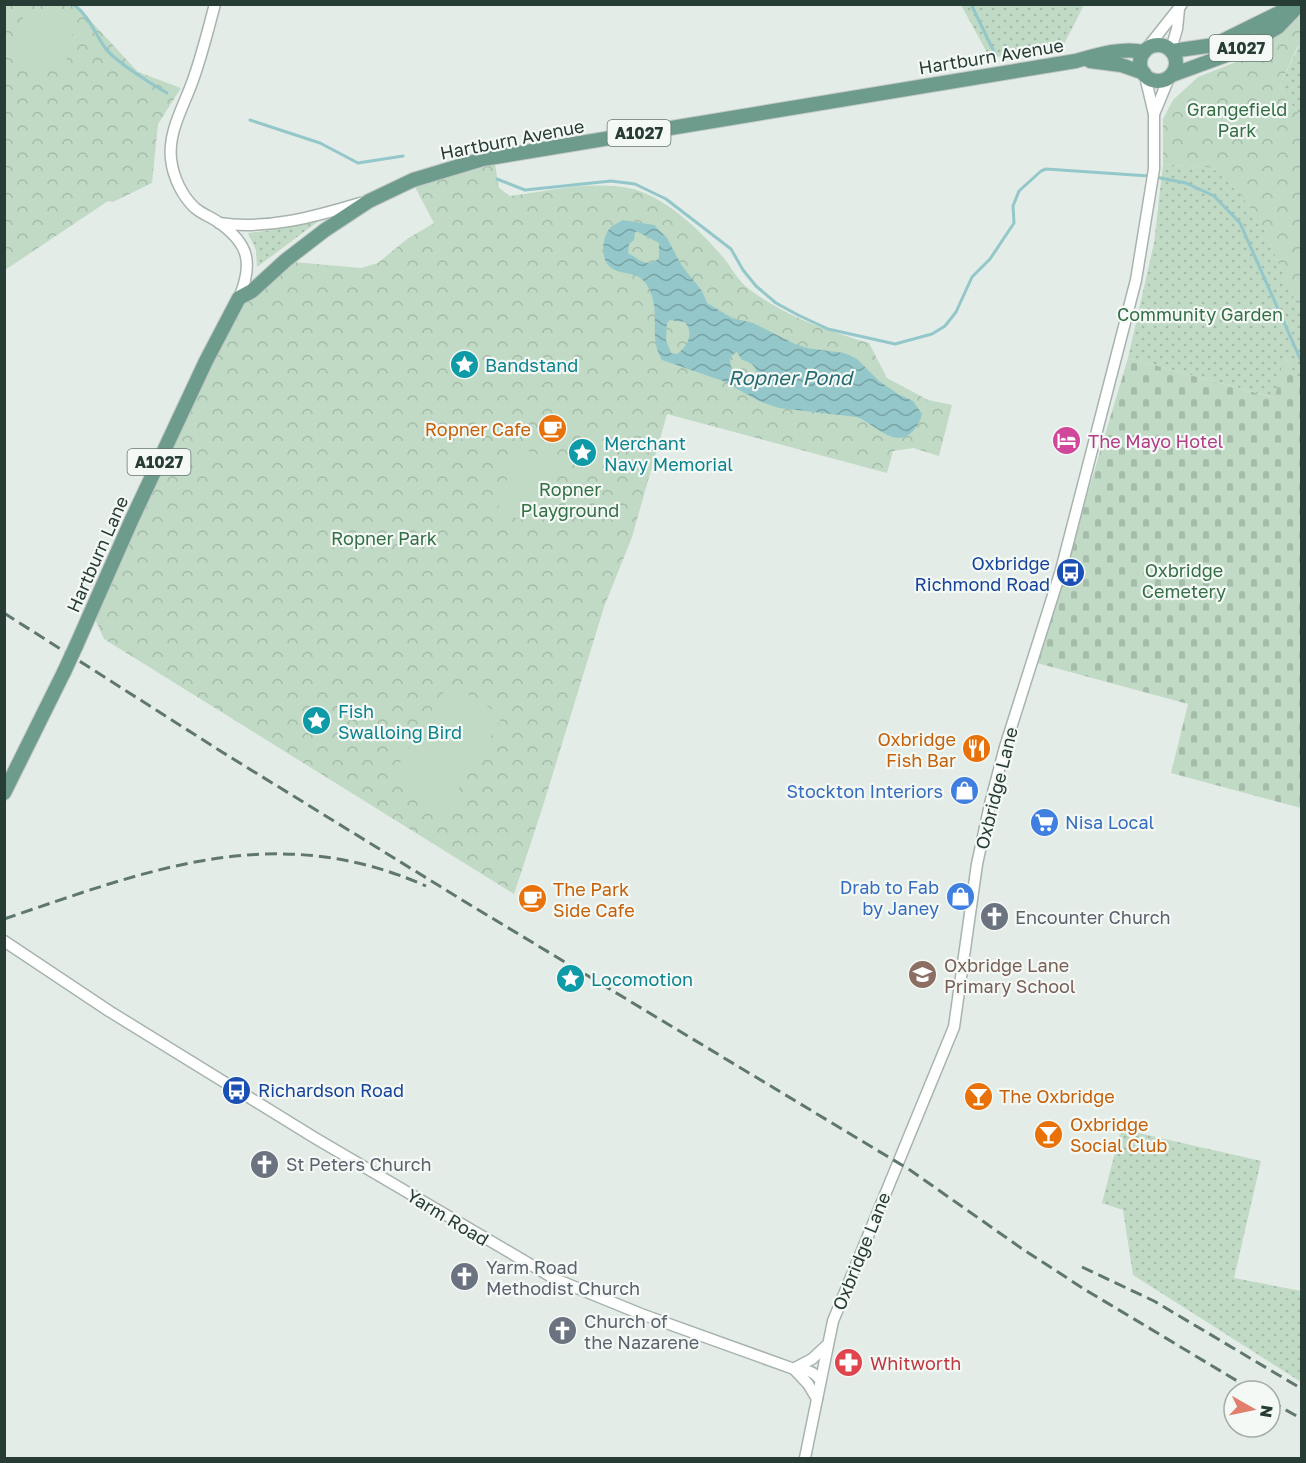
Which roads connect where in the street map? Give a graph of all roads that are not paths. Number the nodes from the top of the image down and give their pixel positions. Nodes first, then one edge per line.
1 (215, 4) edge
2 (1298, 4) edge
3 (1180, 7) edge
4 (1145, 50) junction
5 (1172, 50) junction
6 (1076, 61) junction
7 (1145, 74) junction
8 (1171, 76) junction
9 (1154, 114) junction
10 (369, 201) junction
11 (219, 223) junction
12 (239, 298) junction
13 (4, 793) edge
14 (4, 941) edge
15 (827, 1346) junction
16 (794, 1369) junction
17 (820, 1380) junction
18 (817, 1399) junction
19 (805, 1458) edge

1 - 11 street
2 - 5 main road, A1027
2 - 8 main road, A1027
3 - 4 street
3 - 5 street
4 - 5 main road, A1027
4 - 6 main road, Hartburn Avenue / A1027
4 - 7 main road
5 - 8 main road
6 - 7 main road, Hartburn Avenue / A1027
6 - 10 main road, Hartburn Avenue / A1027
7 - 8 main road, A1027
7 - 9 street
8 - 9 street
9 - 15 street, Oxbridge Lane
10 - 11 street
10 - 12 main road, Hartburn Avenue / A1027
11 - 12 street
12 - 13 main road, Hartburn Lane / A1027, bridge
14 - 16 street, Yarm Road
15 - 16 street
15 - 17 street, Oxbridge Lane
16 - 17 street, Yarm Road
16 - 18 street
17 - 18 street, Oxbridge Lane
18 - 19 street, Oxbridge Lane

